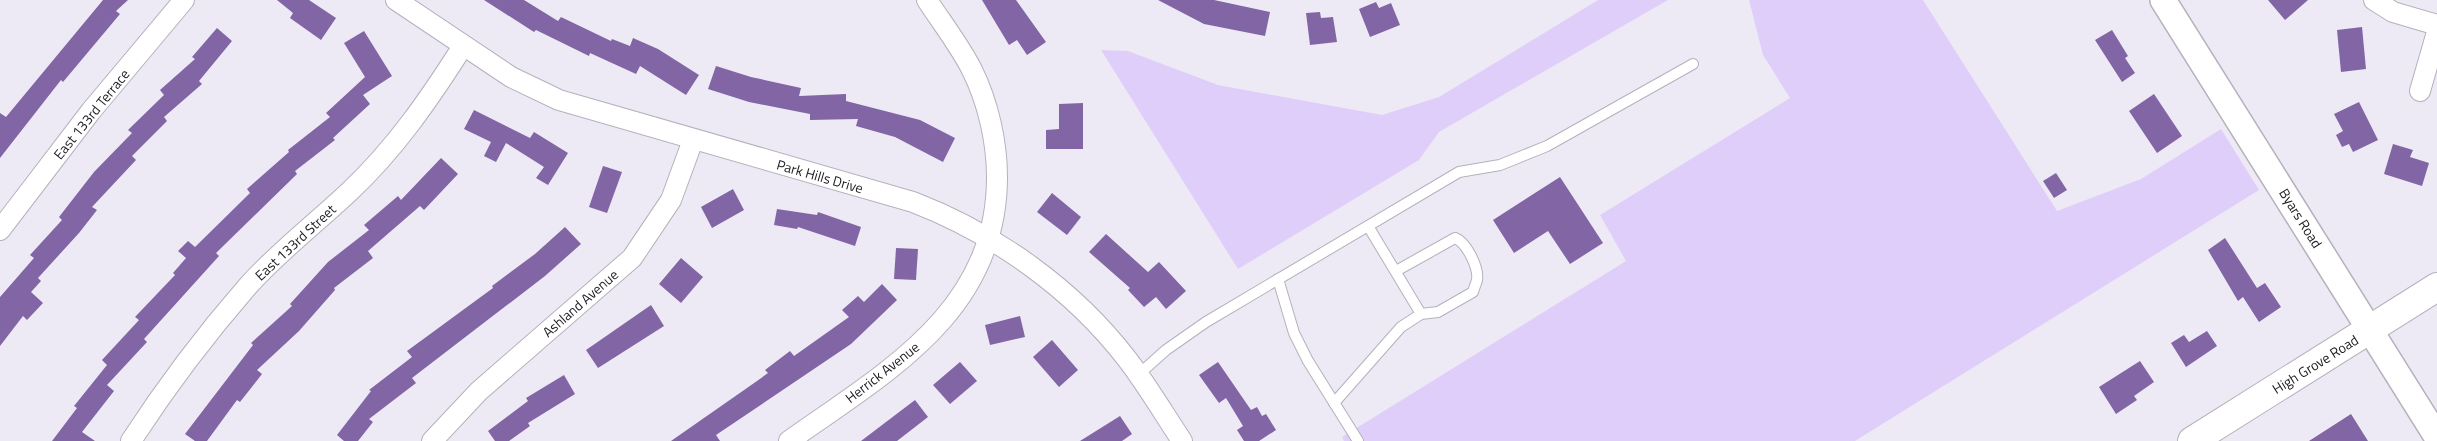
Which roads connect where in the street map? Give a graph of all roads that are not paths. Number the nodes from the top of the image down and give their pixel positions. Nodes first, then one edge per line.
1 (184, 0) edge
2 (396, 0) edge
3 (927, 0) edge
4 (2163, 0) edge
5 (2374, 0) edge
6 (2437, 25) edge
7 (2437, 32) edge
8 (464, 46) junction
9 (1693, 64) dead end
10 (2420, 91) dead end
11 (693, 140) junction
12 (1368, 226) junction
13 (0, 230) edge
14 (990, 238) junction
15 (1396, 271) junction
16 (1278, 279) junction
17 (2437, 287) edge
18 (1421, 314) junction
19 (2371, 329) junction
20 (1138, 375) junction
21 (1334, 403) junction
22 (2437, 437) edge
23 (131, 441) edge
24 (432, 441) edge
25 (789, 441) edge
26 (1182, 441) edge
27 (1358, 441) edge
28 (2192, 441) edge

1 - 13 street, East 133rd Terrace
2 - 8 street, Park Hills Drive
3 - 14 street, Herrick Avenue
4 - 19 street, Byars Road
5 - 6 street
7 - 10 street
8 - 11 street, Park Hills Drive
8 - 23 street, East 133rd Street
9 - 12 lane
11 - 14 street, Park Hills Drive
11 - 24 street, Ashland Avenue
12 - 15 lane
12 - 16 lane
14 - 20 street, Park Hills Drive
14 - 25 street, Herrick Avenue
15 - 18 lane
15 - 18 lane
16 - 20 lane
16 - 21 lane
17 - 19 main road, High Grove Road
18 - 21 lane
19 - 22 street, Byars Road
19 - 28 main road, High Grove Road
20 - 26 street, Park Hills Drive
21 - 27 lane

